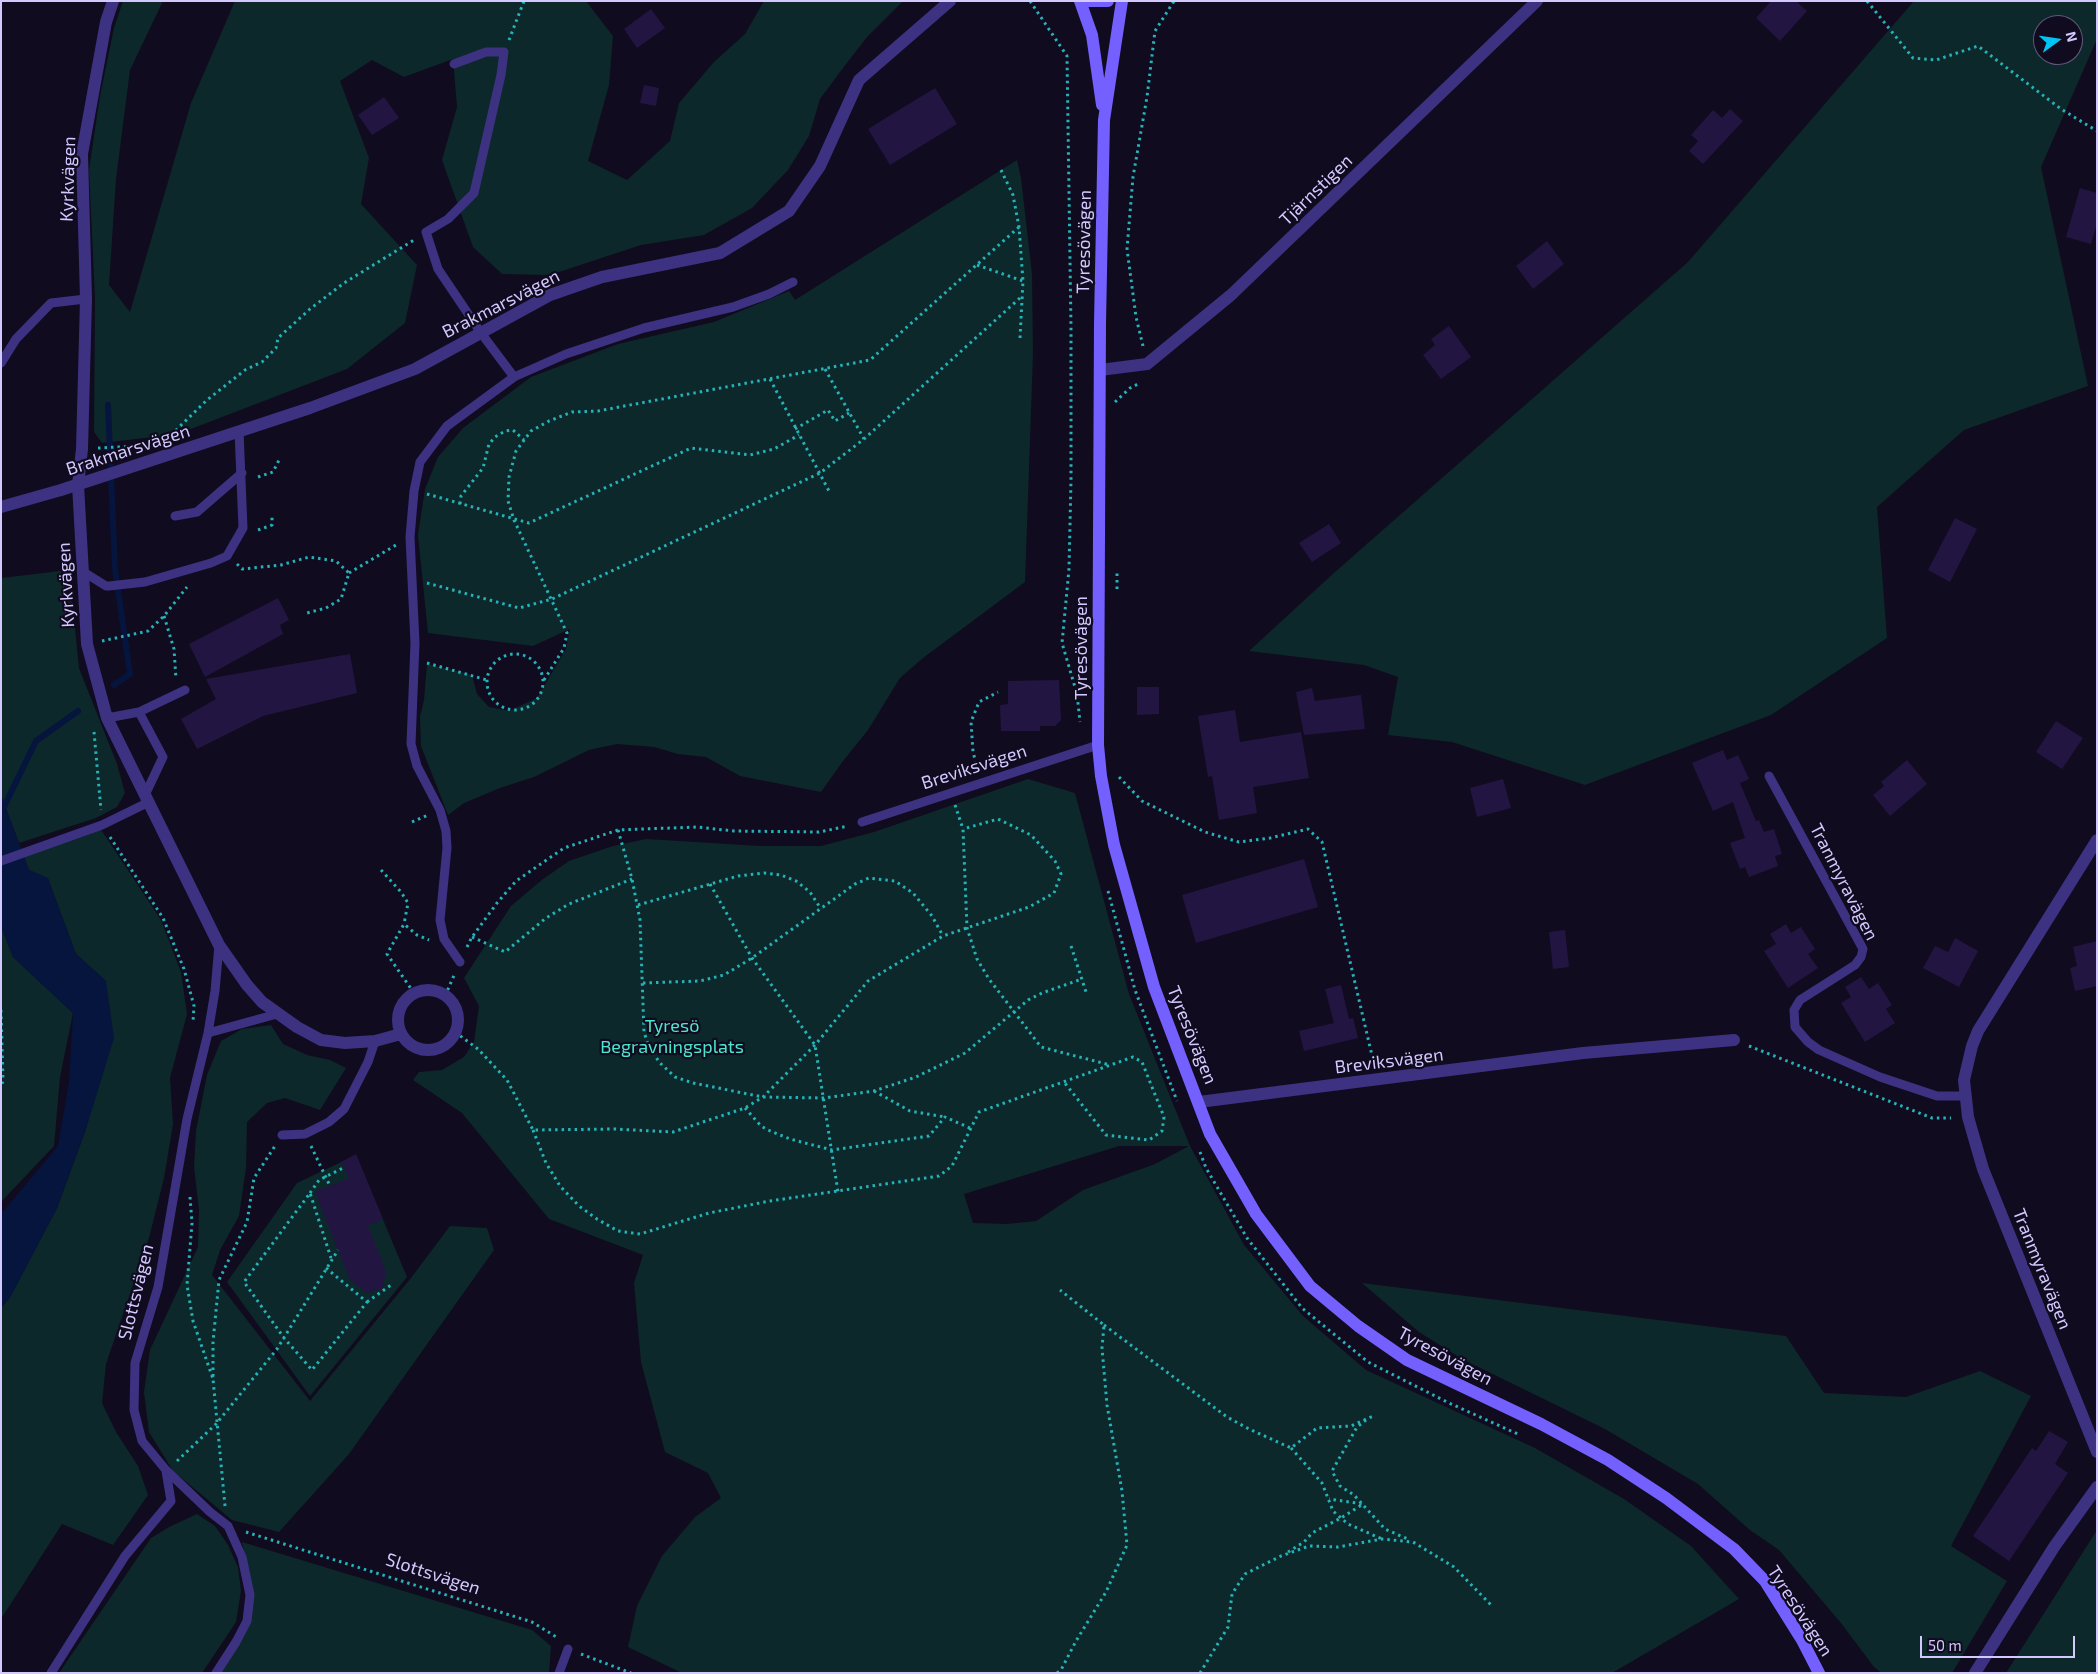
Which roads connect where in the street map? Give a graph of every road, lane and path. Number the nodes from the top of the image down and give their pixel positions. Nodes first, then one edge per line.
1 (113, 1) edge
2 (524, 1) edge
3 (950, 1) edge
4 (1030, 1) edge
5 (1080, 1) edge
6 (1089, 1) edge
7 (1108, 1) edge
8 (1122, 1) edge
9 (1174, 1) edge
10 (1537, 1) edge
11 (1867, 1) edge
12 (504, 52) junction
13 (454, 64) dead end
14 (1104, 120) junction
15 (2097, 131) edge
16 (1002, 170) dead end
17 (1019, 227) junction
18 (426, 232) junction
19 (976, 265) junction
20 (1023, 281) junction
21 (793, 282) dead end
22 (1021, 296) junction
23 (86, 299) junction
24 (481, 333) junction
25 (1020, 338) dead end
26 (1, 363) edge
27 (1147, 364) junction
28 (825, 369) junction
29 (1100, 370) junction
30 (514, 377) junction
31 (770, 379) junction
32 (1115, 403) dead end
33 (850, 412) junction
34 (795, 429) junction
35 (239, 431) junction
36 (798, 435) junction
37 (166, 437) dead end
38 (864, 439) junction
39 (524, 440) junction
40 (143, 446) dead end
41 (103, 448) dead end
42 (279, 460) dead end
43 (242, 473) junction
44 (818, 474) junction
45 (258, 477) dead end
46 (78, 485) junction
47 (414, 491) junction
48 (830, 492) dead end
49 (460, 504) junction
50 (1, 506) edge
51 (175, 516) dead end
52 (272, 516) dead end
53 (514, 520) junction
54 (258, 530) dead end
55 (410, 537) junction
56 (227, 556) junction
57 (1117, 565) dead end
58 (82, 571) junction
59 (349, 573) junction
60 (64, 574) dead end
61 (412, 578) junction
62 (187, 586) dead end
63 (1117, 591) dead end
64 (552, 599) junction
65 (307, 613) dead end
66 (164, 616) junction
67 (68, 629) dead end
68 (117, 637) dead end
69 (414, 659) junction
70 (487, 680) junction
71 (544, 680) junction
72 (176, 682) dead end
73 (185, 690) dead end
74 (998, 692) dead end
75 (139, 712) junction
76 (107, 718) junction
77 (94, 729) dead end
78 (1098, 745) junction
79 (1082, 750) junction
80 (1769, 776) dead end
81 (1115, 782) dead end
82 (982, 783) junction
83 (951, 793) junction
84 (147, 799) junction
85 (862, 822) joint
86 (102, 825) junction
87 (963, 829) junction
88 (618, 830) junction
89 (2097, 840) edge
90 (1, 861) edge
91 (381, 870) dead end
92 (632, 879) junction
93 (710, 884) junction
94 (1107, 887) dead end
95 (638, 905) junction
96 (821, 909) junction
97 (404, 924) junction
98 (967, 928) junction
99 (943, 936) junction
100 (472, 937) junction
101 (444, 939) junction
102 (220, 945) junction
103 (1071, 946) dead end
104 (752, 958) junction
105 (460, 962) junction
106 (1082, 979) junction
107 (643, 983) junction
108 (414, 993) junction
109 (1087, 995) dead end
110 (445, 996) junction
111 (1, 1010) edge
112 (1014, 1011) junction
113 (277, 1014) junction
114 (193, 1024) dead end
115 (455, 1032) junction
116 (208, 1033) junction
117 (402, 1034) junction
118 (1734, 1040) joint
119 (375, 1041) junction
120 (815, 1045) junction
121 (1110, 1066) junction
122 (1378, 1080) junction
123 (1064, 1082) junction
124 (1, 1086) edge
125 (874, 1091) junction
126 (1966, 1096) junction
127 (763, 1097) junction
128 (824, 1098) junction
129 (1199, 1102) junction
130 (1180, 1106) dead end
131 (746, 1108) junction
132 (945, 1117) junction
133 (1968, 1117) junction
134 (972, 1129) junction
135 (533, 1130) junction
136 (305, 1134) junction
137 (282, 1135) joint
138 (832, 1150) junction
139 (1199, 1150) dead end
140 (343, 1168) dead end
141 (327, 1176) junction
142 (330, 1186) dead end
143 (189, 1190) dead end
144 (838, 1192) junction
145 (310, 1193) junction
146 (338, 1250) dead end
147 (331, 1258) junction
148 (326, 1268) junction
149 (391, 1285) dead end
150 (1060, 1290) dead end
151 (367, 1302) junction
152 (1104, 1325) junction
153 (284, 1338) junction
154 (213, 1379) junction
155 (216, 1424) junction
156 (1521, 1435) dead end
157 (1291, 1448) junction
158 (2097, 1452) edge
159 (166, 1470) junction
160 (2097, 1487) edge
161 (1329, 1499) junction
162 (1363, 1504) junction
163 (1341, 1518) junction
164 (228, 1526) junction
165 (1382, 1539) junction
166 (1413, 1542) junction
167 (1281, 1556) junction
168 (1492, 1606) dead end
169 (568, 1649) junction
170 (51, 1673) edge
171 (216, 1673) edge
172 (559, 1673) edge
173 (631, 1673) edge
174 (1057, 1673) edge
175 (1200, 1673) edge
176 (1819, 1673) edge
177 (1975, 1673) edge

1 - 23 street, Kyrkvägen
2 - 12 path
3 - 24 street, Brakmarsvägen
4 - 79 path
5 - 14 main road, Tyresövägen
6 - 7 main road
8 - 14 main road, Tyresövägen
9 - 27 path
10 - 27 street, Tjärnstigen
11 - 15 path
12 - 13 lane
12 - 18 lane
14 - 29 main road, Tyresövägen
16 - 17 path
17 - 19 path
17 - 20 path
18 - 24 lane
18 - 37 path
19 - 20 path
19 - 28 path
20 - 22 path
21 - 30 lane
22 - 25 path
22 - 38 path
23 - 26 lane
23 - 46 street, Kyrkvägen
24 - 30 lane
24 - 35 street, Brakmarsvägen
27 - 29 street
27 - 32 path
28 - 31 path
28 - 33 path
29 - 78 main road, Tyresövägen
30 - 47 lane
31 - 34 path
31 - 39 path
33 - 34 path
33 - 38 path
34 - 36 path
35 - 43 lane
35 - 46 street, Brakmarsvägen
36 - 44 path
36 - 53 path
38 - 44 path
39 - 49 path
39 - 53 path
40 - 41 path
42 - 45 path
43 - 51 lane
43 - 56 lane
44 - 48 path
44 - 64 path
46 - 50 street, Brakmarsvägen
46 - 58 street, Kyrkvägen
47 - 49 path
47 - 55 lane
49 - 53 path
52 - 54 path
53 - 64 path
55 - 59 path
55 - 61 lane
56 - 58 lane
56 - 59 path
57 - 63 path
58 - 76 street, Kyrkvägen
59 - 65 path
60 - 67 path
61 - 64 path
61 - 69 lane
62 - 66 path
64 - 71 path
66 - 68 path
66 - 72 path
69 - 70 path
69 - 101 lane
70 - 71 path
70 - 71 path
73 - 75 lane
74 - 82 path
75 - 76 lane
75 - 84 lane
76 - 84 street, Kyrkvägen
77 - 86 path
78 - 79 lane, Breviksvägen
78 - 129 main road, Tyresövägen
79 - 82 lane, Breviksvägen
80 - 126 lane, Tranmyravägen
81 - 122 path
82 - 83 lane, Breviksvägen
83 - 85 lane, Breviksvägen
83 - 87 path
84 - 86 lane
84 - 102 street, Kyrkvägen
85 - 88 path
86 - 90 lane
86 - 114 path
87 - 98 path
87 - 98 path
88 - 92 path
88 - 100 path
89 - 126 street, Tranmyravägen
91 - 97 path
92 - 95 path
92 - 100 path
93 - 95 path
93 - 96 path
93 - 104 path
94 - 130 path
95 - 107 path
96 - 99 path
96 - 104 path
97 - 101 path
97 - 108 path
98 - 99 path
98 - 112 path
99 - 120 path
100 - 105 path
101 - 105 lane
102 - 113 street, Kyrkvägen
102 - 116 lane, Slottsvägen
103 - 106 path
104 - 107 path
104 - 120 path
105 - 110 path
106 - 109 path
106 - 112 path
107 - 127 path
108 - 110 street
108 - 117 street
110 - 115 street
111 - 124 path
112 - 121 path
112 - 125 path
113 - 116 lane
113 - 119 street, Kyrkvägen
115 - 117 street
115 - 135 path
116 - 159 lane, Slottsvägen
117 - 119 street, Kyrkvägen
118 - 122 street, Breviksvägen
118 - 133 path
119 - 136 lane
120 - 127 path
120 - 128 path
121 - 123 path
121 - 123 path
122 - 129 street, Breviksvägen
123 - 134 path
125 - 128 path
125 - 132 path
126 - 133 street, Tranmyravägen
127 - 128 path
127 - 131 path
128 - 138 path
129 - 176 main road, Tyresövägen
131 - 135 path
131 - 138 path
132 - 134 path
132 - 138 path
133 - 158 street, Tranmyravägen
134 - 144 path
135 - 144 path
136 - 137 lane
136 - 141 path
137 - 154 path
138 - 144 path
139 - 156 path
140 - 141 path
141 - 142 path
141 - 145 path
143 - 154 path
145 - 147 path
145 - 153 path
146 - 147 path
147 - 148 path
148 - 151 path
148 - 153 path
149 - 151 path
150 - 152 path
151 - 153 path
152 - 157 path
152 - 174 path
153 - 155 path
154 - 155 path
155 - 159 path
155 - 164 path
157 - 161 path
157 - 162 path
159 - 164 lane, Slottsvägen
159 - 170 lane
160 - 177 street
161 - 162 path
161 - 163 path
162 - 163 path
162 - 166 path
163 - 165 path
163 - 167 path
164 - 169 path, Slottsvägen
164 - 171 lane, Slottsvägen
165 - 166 path
165 - 167 path
166 - 168 path
167 - 175 path
169 - 172 lane
169 - 173 path

